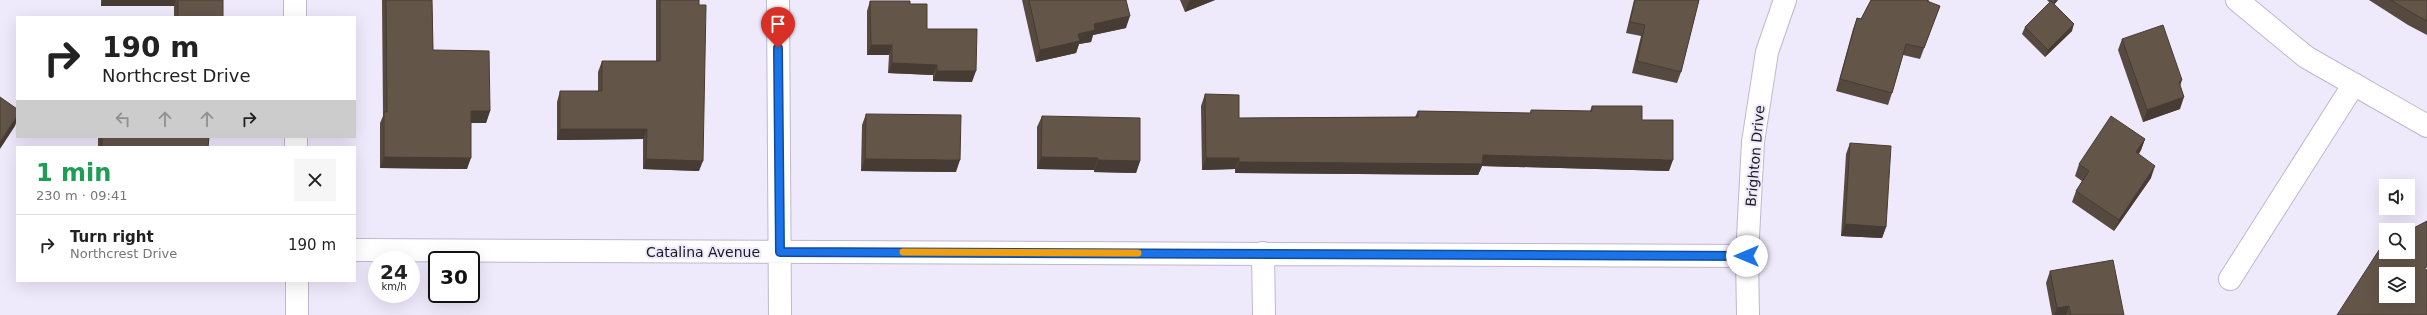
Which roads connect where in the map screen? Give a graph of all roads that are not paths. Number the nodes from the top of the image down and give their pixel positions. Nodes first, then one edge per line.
1 (295, 0) edge
2 (778, 0) edge
3 (1785, 0) edge
4 (2237, 0) edge
5 (295, 16) edge
6 (2354, 84) junction
7 (2427, 126) edge
8 (356, 250) edge
9 (780, 252) junction
10 (1263, 253) junction
11 (1747, 256) junction
12 (2230, 279) dead end
13 (297, 282) edge
14 (297, 315) edge
15 (780, 315) edge
16 (1264, 315) edge
17 (1748, 315) edge

1 - 5 street
2 - 9 street
3 - 11 street, Brighton Drive
4 - 6 street
6 - 7 street
6 - 12 street
8 - 9 street, Catalina Avenue
9 - 10 street, Catalina Avenue
9 - 15 street
10 - 11 street, Catalina Avenue
10 - 16 street
11 - 17 street, Brighton Drive
13 - 14 street

